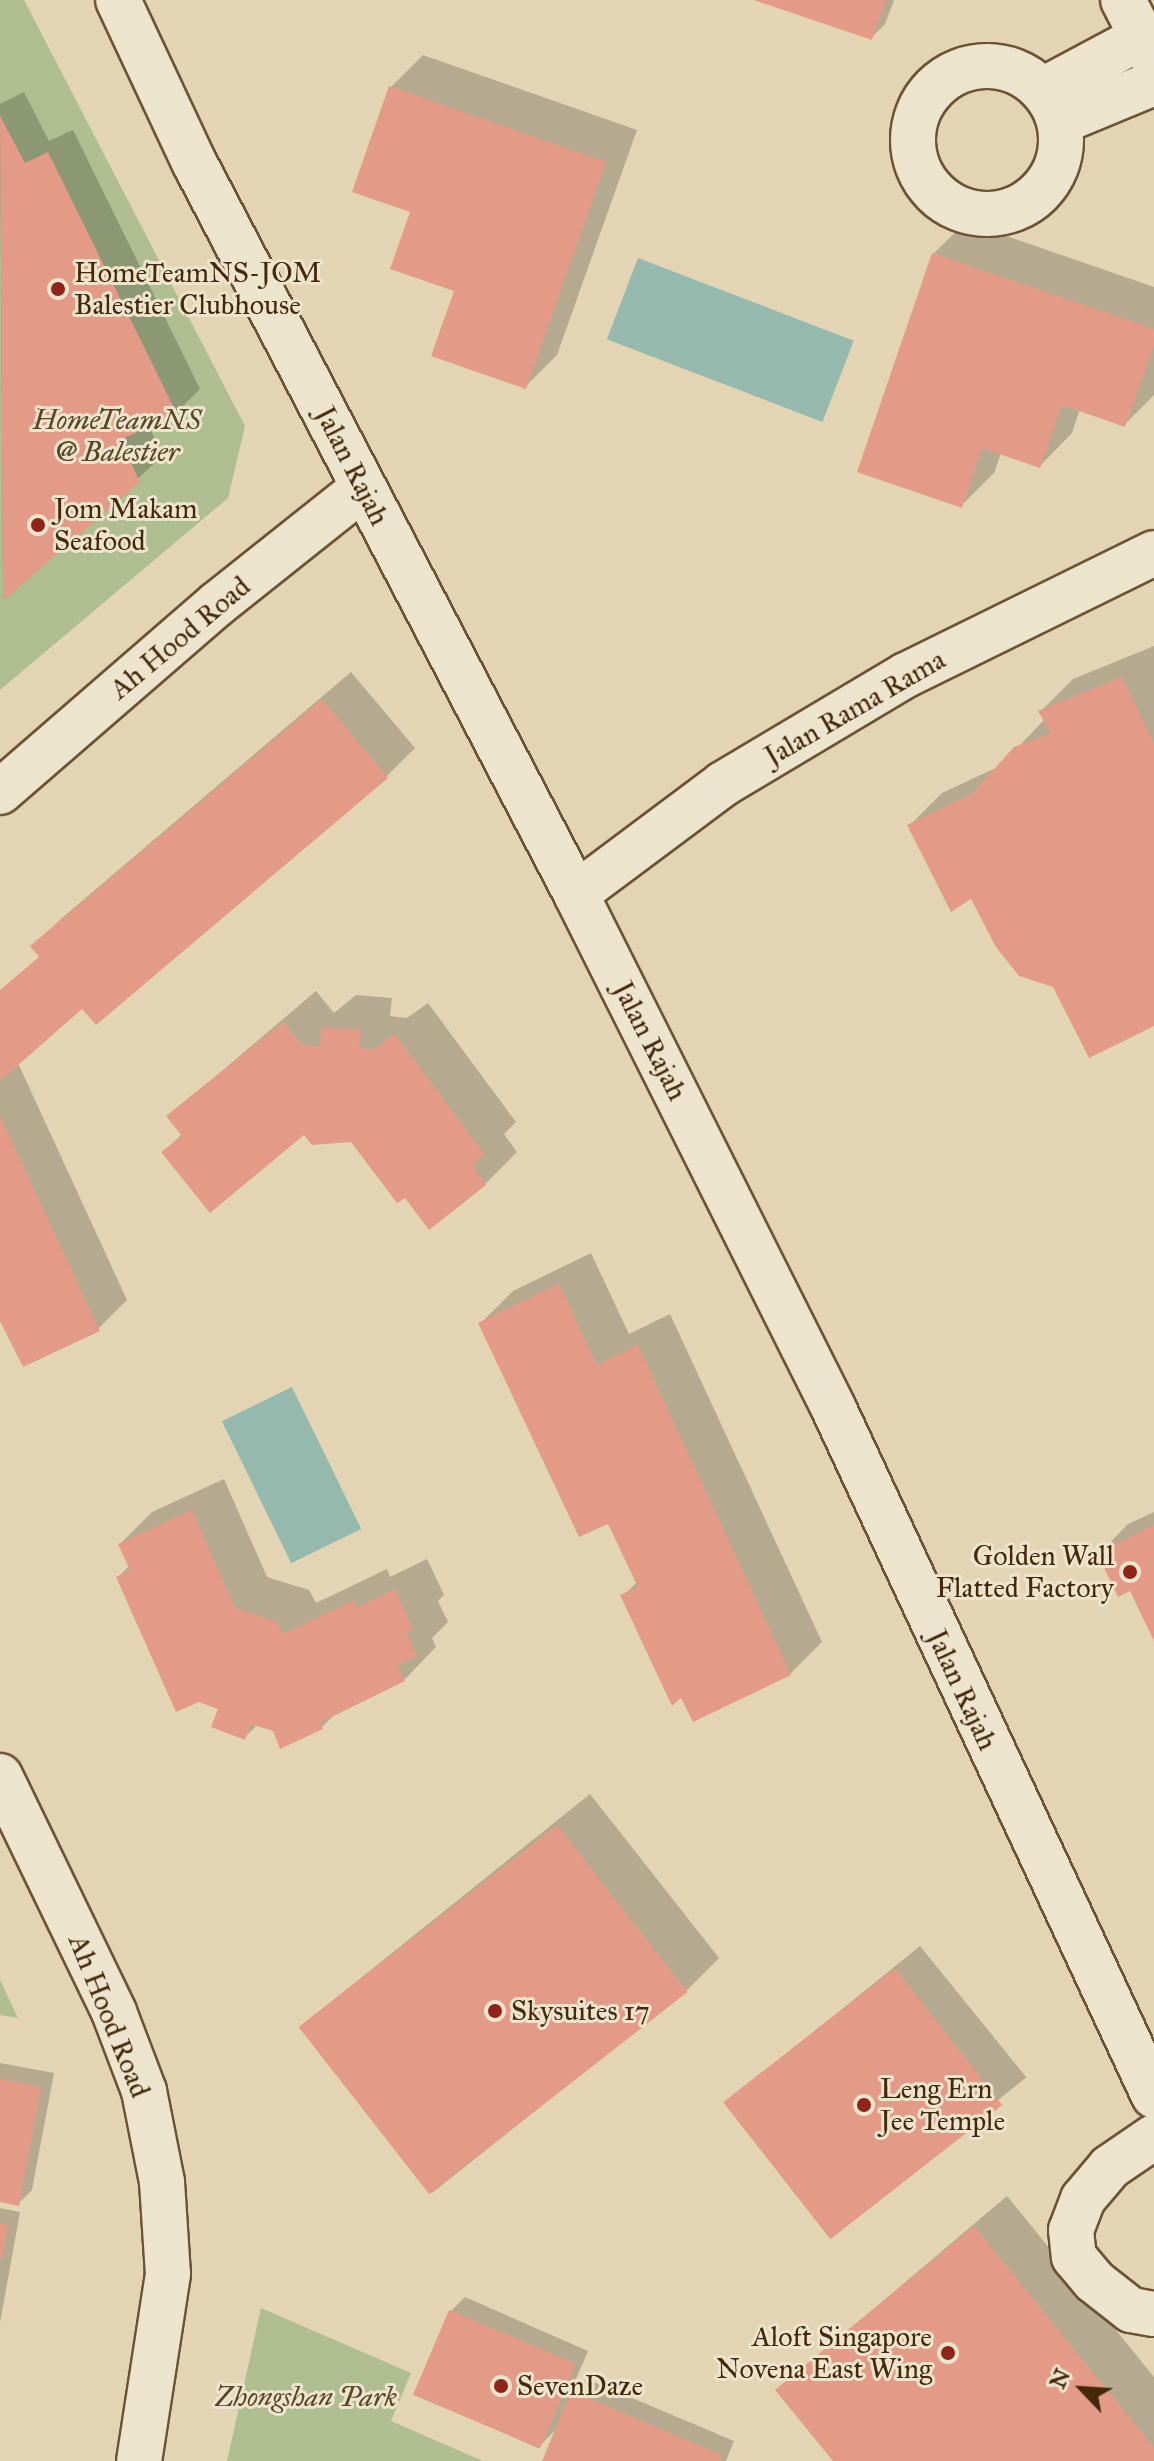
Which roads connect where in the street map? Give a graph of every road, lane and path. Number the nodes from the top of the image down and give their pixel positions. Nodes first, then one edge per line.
1 (118, 0) edge
2 (1140, 32) edge
3 (1154, 83) edge
4 (363, 488) junction
5 (1154, 553) edge
6 (0, 792) edge
7 (576, 894) junction
8 (0, 1776) edge
9 (1154, 2096) edge
10 (1154, 2137) edge
11 (1154, 2314) edge
12 (139, 2461) edge

1 - 4 street, Jalan Rajah
2 - 3 street
4 - 6 street, Ah Hood Road
4 - 7 street, Jalan Rajah
5 - 7 street, Jalan Rama Rama
7 - 9 street, Jalan Rajah
8 - 12 street, Ah Hood Road
10 - 11 street

